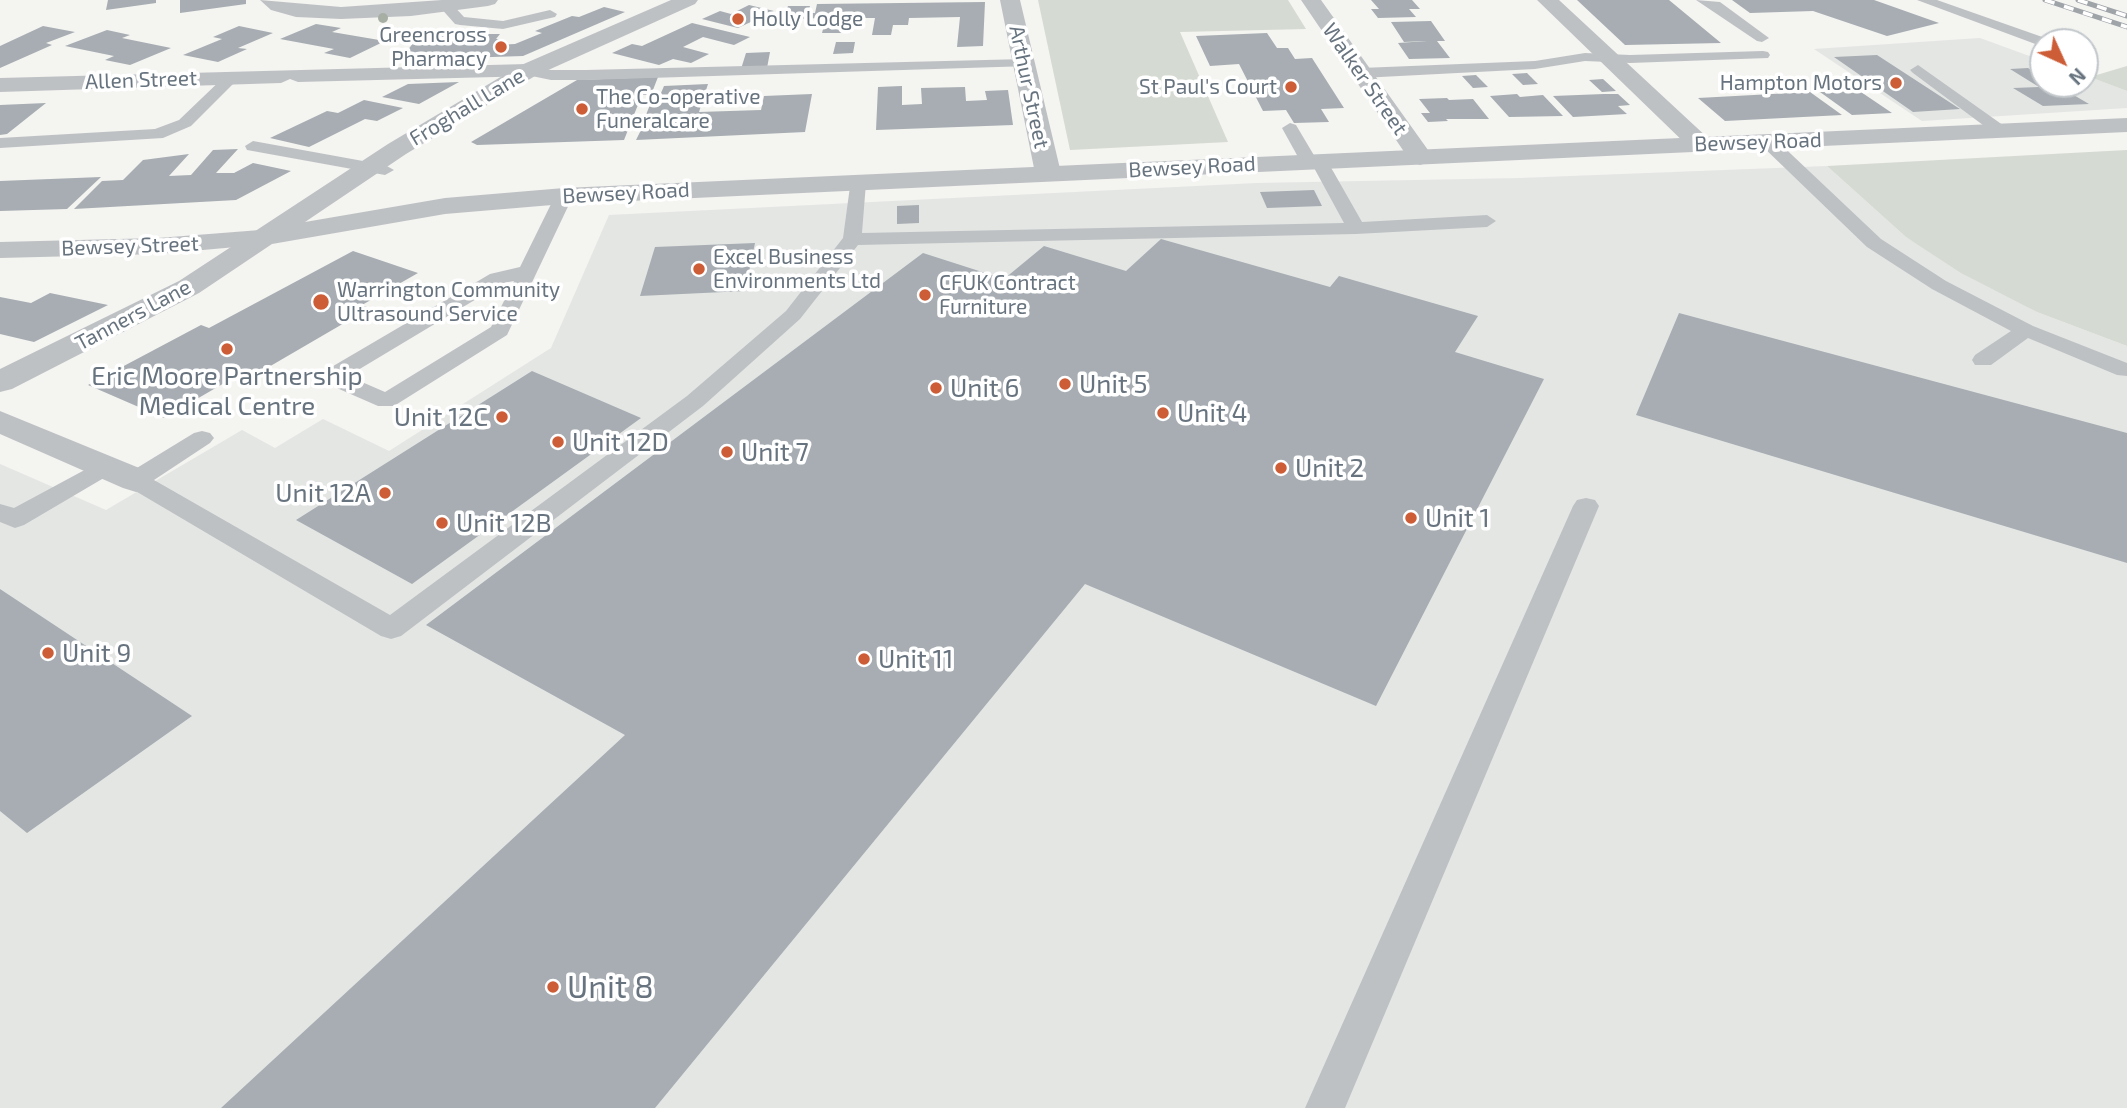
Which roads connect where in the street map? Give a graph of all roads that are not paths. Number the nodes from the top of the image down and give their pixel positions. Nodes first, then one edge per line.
1 (270, 0) edge
2 (488, 0) edge
3 (688, 0) edge
4 (1010, 0) edge
5 (1311, 0) edge
6 (1547, 0) edge
7 (1703, 0) edge
8 (1923, 0) edge
9 (446, 6) junction
10 (550, 14) dead end
11 (2029, 37) edge
12 (1762, 38) dead end
13 (1763, 55) dead end
14 (1608, 58) junction
15 (1025, 63) junction
16 (1918, 70) dead end
17 (527, 71) junction
18 (1362, 73) junction
19 (231, 78) junction
20 (0, 85) edge
21 (2127, 125) edge
22 (1290, 128) dead end
23 (2001, 131) junction
24 (1767, 141) junction
25 (0, 143) edge
26 (1700, 144) junction
27 (253, 146) dead end
28 (1420, 157) junction
29 (384, 162) junction
30 (1314, 162) junction
31 (1048, 173) junction
32 (857, 183) junction
33 (564, 196) junction
34 (445, 206) junction
35 (1487, 221) dead end
36 (1356, 228) junction
37 (260, 237) junction
38 (852, 239) junction
39 (0, 250) edge
40 (527, 272) junction
41 (2026, 330) junction
42 (1983, 360) dead end
43 (2125, 370) dead end
44 (0, 382) edge
45 (0, 421) edge
46 (202, 438) dead end
47 (121, 473) junction
48 (1586, 506) dead end
49 (0, 512) edge
50 (1325, 1108) edge

1 - 9 street
2 - 9 street
3 - 17 street, Froghall Lane
4 - 15 street, Arthur Street
5 - 18 street, Walker Street
6 - 14 street
7 - 12 lane
8 - 11 lane
9 - 10 lane
13 - 14 lane
14 - 18 lane
14 - 26 street
15 - 17 lane
15 - 31 street, Arthur Street
16 - 23 lane
17 - 19 street, Allen Street
17 - 29 street, Froghall Lane
18 - 28 street, Walker Street
19 - 20 street, Allen Street
19 - 25 lane
21 - 23 street, Bewsey Road
22 - 30 lane
23 - 24 street, Bewsey Road
24 - 26 street, Bewsey Road
24 - 41 lane
26 - 28 street, Bewsey Road
27 - 29 lane
28 - 30 street, Bewsey Road
29 - 34 street
29 - 37 street, Froghall Lane
30 - 31 street, Bewsey Road
30 - 36 lane
31 - 32 street, Bewsey Road
32 - 33 street, Bewsey Road
32 - 38 lane
33 - 34 street, Bewsey Road
33 - 40 lane
34 - 37 street, Bewsey Road
35 - 36 lane
36 - 38 lane
37 - 39 street, Bewsey Street
37 - 44 street, Tanners Lane
38 - 47 lane
40 - 40 lane
41 - 42 lane
41 - 43 lane
45 - 47 street
46 - 47 lane
47 - 49 lane
48 - 50 lane

